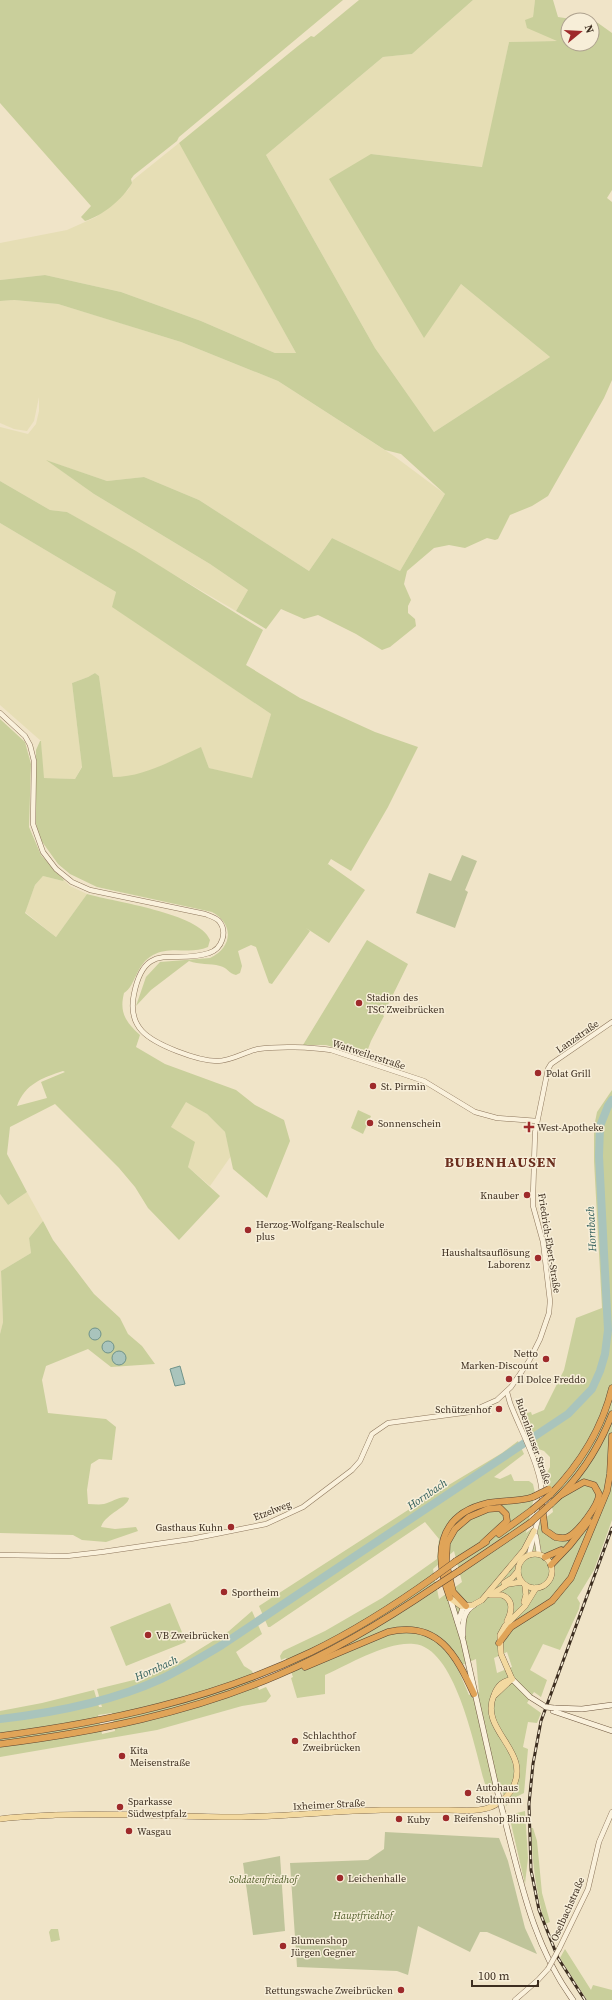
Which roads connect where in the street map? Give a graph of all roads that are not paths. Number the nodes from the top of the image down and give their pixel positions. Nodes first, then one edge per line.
1 (0, 713) edge
2 (612, 1022) edge
3 (551, 1064) joint
4 (537, 1121) junction
5 (612, 1388) edge
6 (507, 1392) junction
7 (612, 1414) edge
8 (612, 1436) edge
9 (549, 1492) junction
10 (561, 1495) junction
11 (542, 1506) junction
12 (601, 1507) junction
13 (586, 1518) junction
14 (538, 1520) junction
15 (534, 1531) junction
16 (483, 1544) junction
17 (0, 1555) edge
18 (529, 1555) junction
19 (542, 1555) junction
20 (551, 1565) junction
21 (518, 1571) junction
22 (524, 1583) junction
23 (536, 1588) junction
24 (489, 1594) junction
25 (450, 1598) junction
26 (467, 1608) junction
27 (522, 1608) junction
28 (458, 1624) junction
29 (505, 1626) junction
30 (462, 1640) junction
31 (499, 1643) junction
32 (291, 1671) junction
33 (512, 1679) junction
34 (474, 1694) junction
35 (612, 1705) edge
36 (554, 1710) junction
37 (612, 1731) edge
38 (0, 1736) edge
39 (0, 1744) edge
40 (612, 1812) edge
41 (0, 1819) edge
42 (515, 2000) edge
43 (573, 2000) edge

1 - 4 street, Wattweilerstraße
2 - 3 street, Lanzstraße
3 - 4 street, Friedrich-Ebert-Straße
4 - 6 street, Friedrich-Ebert-Straße
5 - 9 highway
6 - 11 street, Bubenhauser Straße
6 - 17 street, Etzelweg
7 - 10 highway
8 - 12 highway
9 - 16 highway, bridge
9 - 25 highway, bridge
10 - 13 highway
10 - 32 highway, bridge
11 - 13 highway
11 - 14 street, Bubenhauser Straße
12 - 20 highway
12 - 31 highway
13 - 19 highway
14 - 15 street, Bubenhauser Straße
14 - 19 street, Bubenhauser Straße
15 - 18 street, Bubenhauser Straße
15 - 24 main road
16 - 26 highway
16 - 38 highway, bridge
18 - 19 main road
18 - 21 main road
19 - 20 main road
20 - 23 main road
21 - 22 main road
21 - 24 main road
22 - 23 main road
22 - 24 main road
22 - 27 main road
23 - 27 main road
24 - 26 main road
24 - 29 main road
25 - 26 main road
25 - 28 main road
26 - 28 main road
26 - 30 main road
27 - 29 main road
28 - 30 main road
29 - 31 main road
30 - 34 main road
31 - 33 main road
32 - 34 highway
32 - 39 highway
33 - 36 main road, bridge
33 - 41 main road, Ixheimer Straße
34 - 43 main road, bridge
35 - 36 main road
36 - 37 main road
40 - 42 street, Oselbachstraße, bridge

